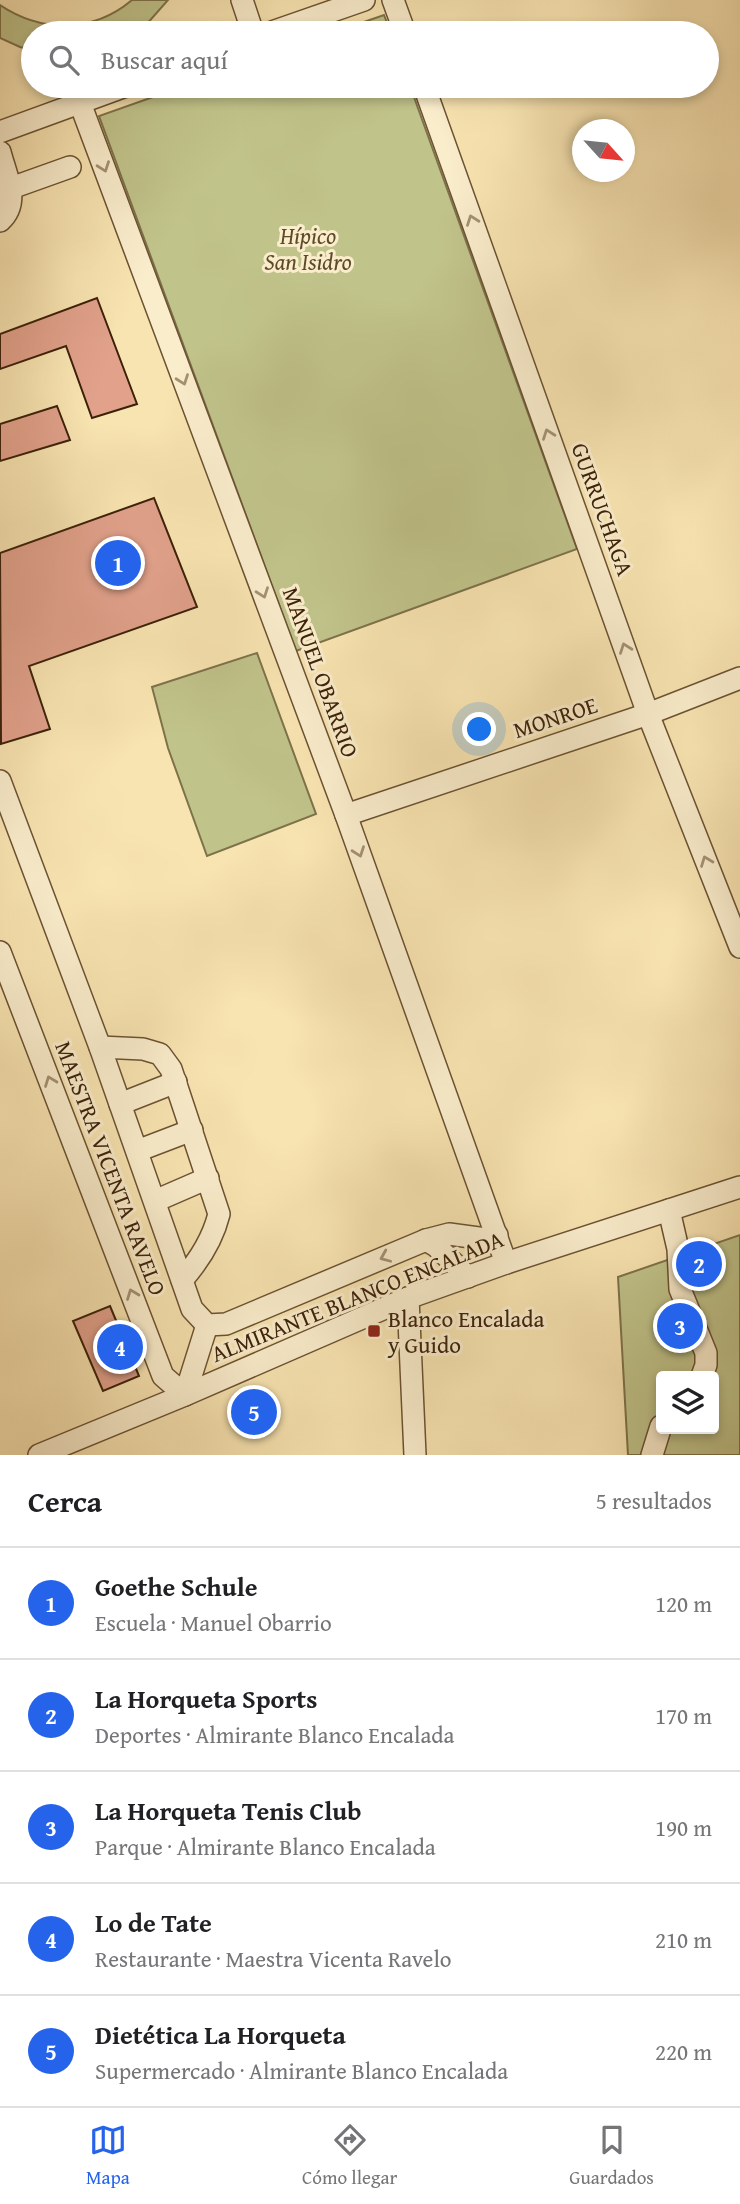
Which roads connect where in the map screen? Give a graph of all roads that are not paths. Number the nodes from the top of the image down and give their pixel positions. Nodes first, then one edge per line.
1 (242, 0) edge
2 (364, 0) edge
3 (393, 0) edge
4 (249, 21) edge
5 (304, 21) edge
6 (401, 21) edge
7 (94, 98) edge
8 (428, 98) edge
9 (80, 103) junction
10 (0, 132) edge
11 (0, 152) edge
12 (70, 167) dead end
13 (5, 190) edge
14 (0, 221) edge
15 (740, 678) edge
16 (648, 714) junction
17 (0, 781) edge
18 (346, 815) junction
19 (740, 947) edge
20 (0, 952) edge
21 (100, 1047) junction
22 (176, 1082) junction
23 (120, 1104) junction
24 (192, 1130) junction
25 (137, 1151) junction
26 (208, 1178) junction
27 (740, 1187) edge
28 (155, 1201) junction
29 (669, 1210) junction
30 (497, 1235) junction
31 (426, 1240) junction
32 (506, 1263) junction
33 (468, 1277) junction
34 (182, 1280) junction
35 (408, 1298) junction
36 (207, 1325) junction
37 (704, 1371) edge
38 (185, 1395) junction
39 (659, 1434) edge
40 (39, 1455) edge
41 (415, 1455) edge
42 (652, 1455) edge

1 - 4 street
2 - 5 street
3 - 6 street
7 - 9 street
16 -> 8 street, GURRUCHAGA
9 - 10 street
9 -> 18 street, MANUEL OBARRIO
11 - 13 street
12 - 13 street
13 - 14 street
15 - 16 street, MONROE
16 - 18 street, MONROE
19 -> 16 street, GURRUCHAGA
17 - 21 street
18 -> 30 street, MANUEL OBARRIO
38 -> 20 street, MAESTRA VICENTA RAVELO
21 - 22 street
21 - 23 street
22 - 23 street
22 - 24 street
23 - 25 street
24 - 25 street
24 - 26 street
25 - 28 street
26 - 28 street
26 - 34 street
27 - 29 street, ALMIRANTE BLANCO ENCALADA
28 - 34 street
29 - 32 street, ALMIRANTE BLANCO ENCALADA
29 - 37 street
30 - 31 street
30 - 32 street, MANUEL OBARRIO
31 - 33 street
31 -> 36 street
32 - 33 street, ALMIRANTE BLANCO ENCALADA
33 - 35 street, ALMIRANTE BLANCO ENCALADA
34 - 36 street
35 - 38 street, ALMIRANTE BLANCO ENCALADA
35 - 41 street
36 - 38 street
38 - 40 street, ALMIRANTE BLANCO ENCALADA
39 - 42 street

